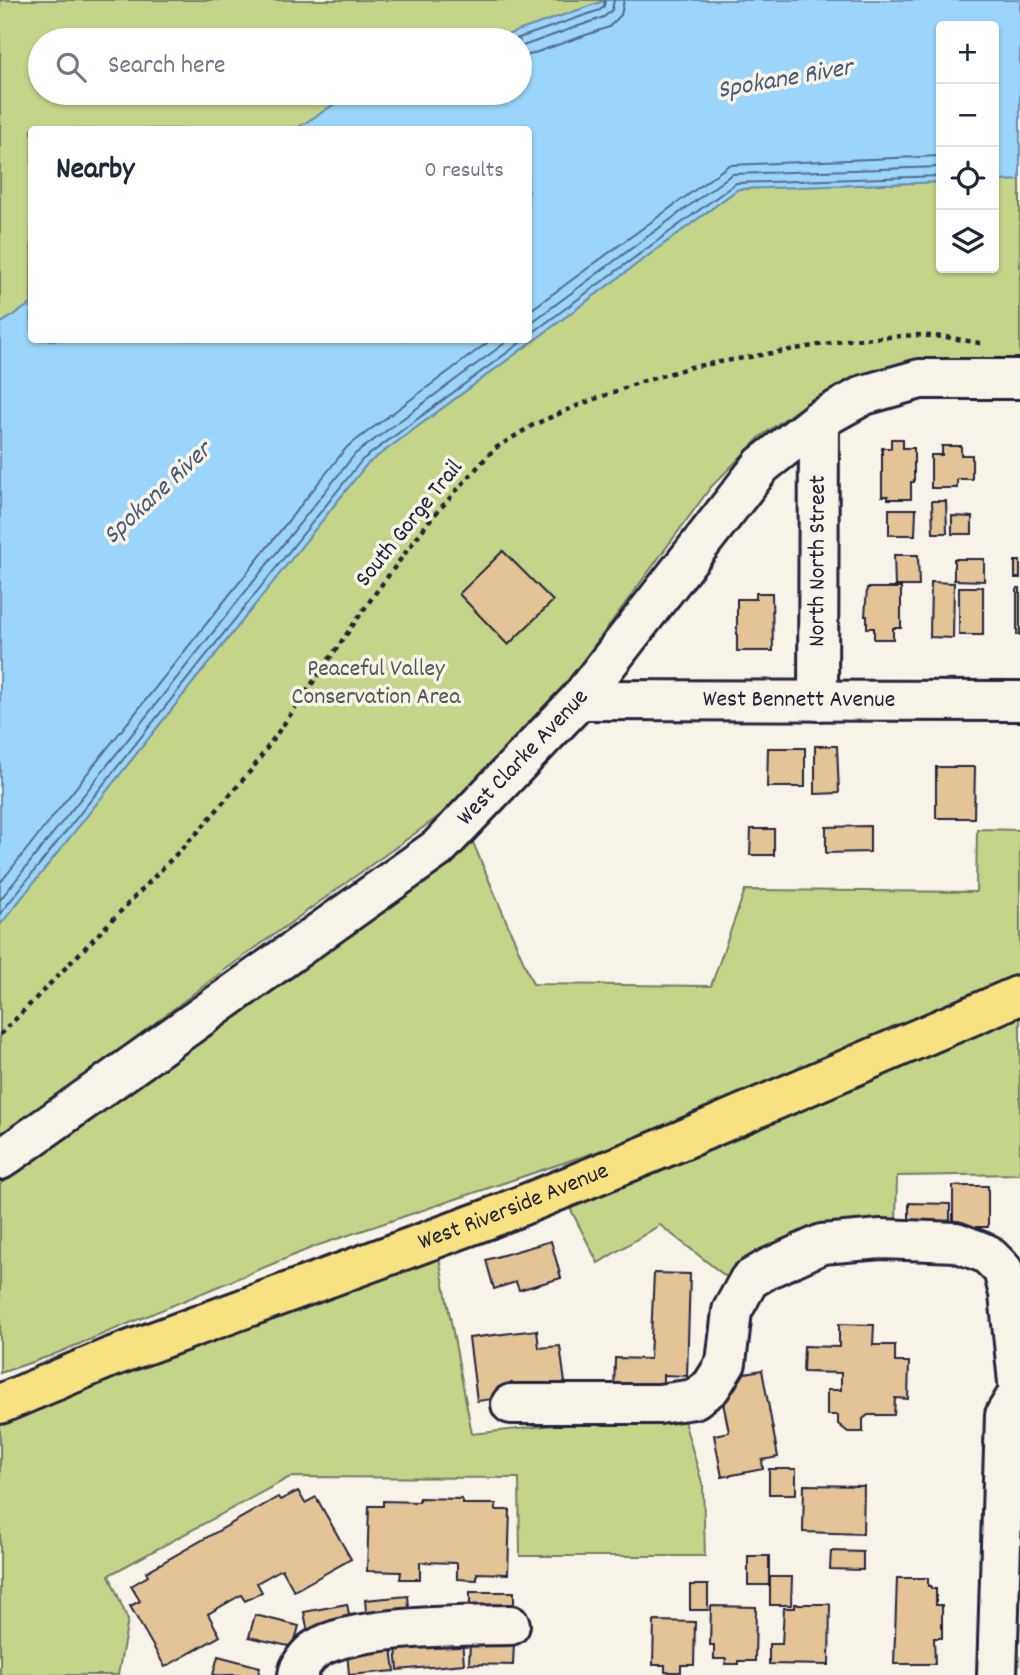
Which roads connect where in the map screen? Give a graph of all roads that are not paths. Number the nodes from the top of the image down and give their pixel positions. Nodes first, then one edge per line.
1 (1020, 379) edge
2 (819, 420) junction
3 (579, 700) junction
4 (818, 701) junction
5 (1020, 701) edge
6 (1020, 995) edge
7 (0, 1160) edge
8 (1020, 1392) edge
9 (0, 1404) edge
10 (511, 1404) dead end
11 (510, 1625) dead end
12 (298, 1675) edge
13 (996, 1675) edge

1 - 2 street, West Clarke Avenue
2 - 3 street, West Clarke Avenue
2 - 4 street, North North Street
3 - 4 street, West Bennett Avenue
3 - 7 street, West Clarke Avenue
4 - 5 street, West Bennett Avenue
6 - 9 main road, West Riverside Avenue
8 - 10 street
8 - 13 street
11 - 12 street

